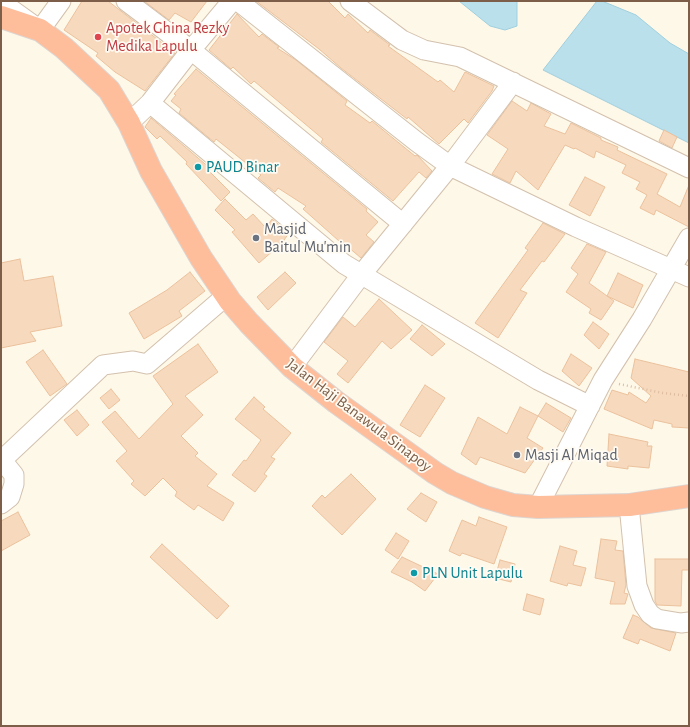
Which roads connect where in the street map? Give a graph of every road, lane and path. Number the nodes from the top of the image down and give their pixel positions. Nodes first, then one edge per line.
1 (61, 1) edge
2 (126, 1) edge
3 (232, 1) edge
4 (238, 1) edge
5 (350, 1) edge
6 (1, 2) edge
7 (1, 16) edge
8 (40, 30) junction
9 (191, 50) junction
10 (513, 82) junction
11 (150, 103) junction
12 (129, 123) junction
13 (450, 166) junction
14 (689, 168) edge
15 (403, 224) junction
16 (689, 238) edge
17 (672, 269) junction
18 (361, 275) junction
19 (689, 277) edge
20 (226, 296) junction
21 (292, 367) junction
22 (603, 380) junction
23 (689, 396) edge
24 (590, 406) junction
25 (2, 459) edge
26 (689, 496) edge
27 (1, 504) edge
28 (629, 505) junction
29 (538, 507) junction
30 (689, 622) edge

1 - 8 street
2 - 9 street
3 - 9 street
4 - 13 street
5 - 10 street
6 - 8 street
7 - 8 highway, Jalan Haji Banawula Sinapoy
8 - 12 highway, Jalan Haji Banawula Sinapoy
9 - 11 street
9 - 15 street
10 - 13 street
10 - 14 street
11 - 12 street
11 - 18 street
12 - 20 highway, Jalan Haji Banawula Sinapoy
13 - 15 street
13 - 17 street
15 - 18 street
16 - 17 street
17 - 19 street
17 - 22 street
18 - 21 street
18 - 24 street
20 - 21 highway, Jalan Haji Banawula Sinapoy
20 - 25 street
21 - 29 highway, Jalan Haji Banawula Sinapoy
22 - 23 path
22 - 24 street
24 - 29 street
25 - 27 street
26 - 28 highway, Jalan Haji Banawula Sinapoy
28 - 29 highway, Jalan Haji Banawula Sinapoy
28 - 30 street

